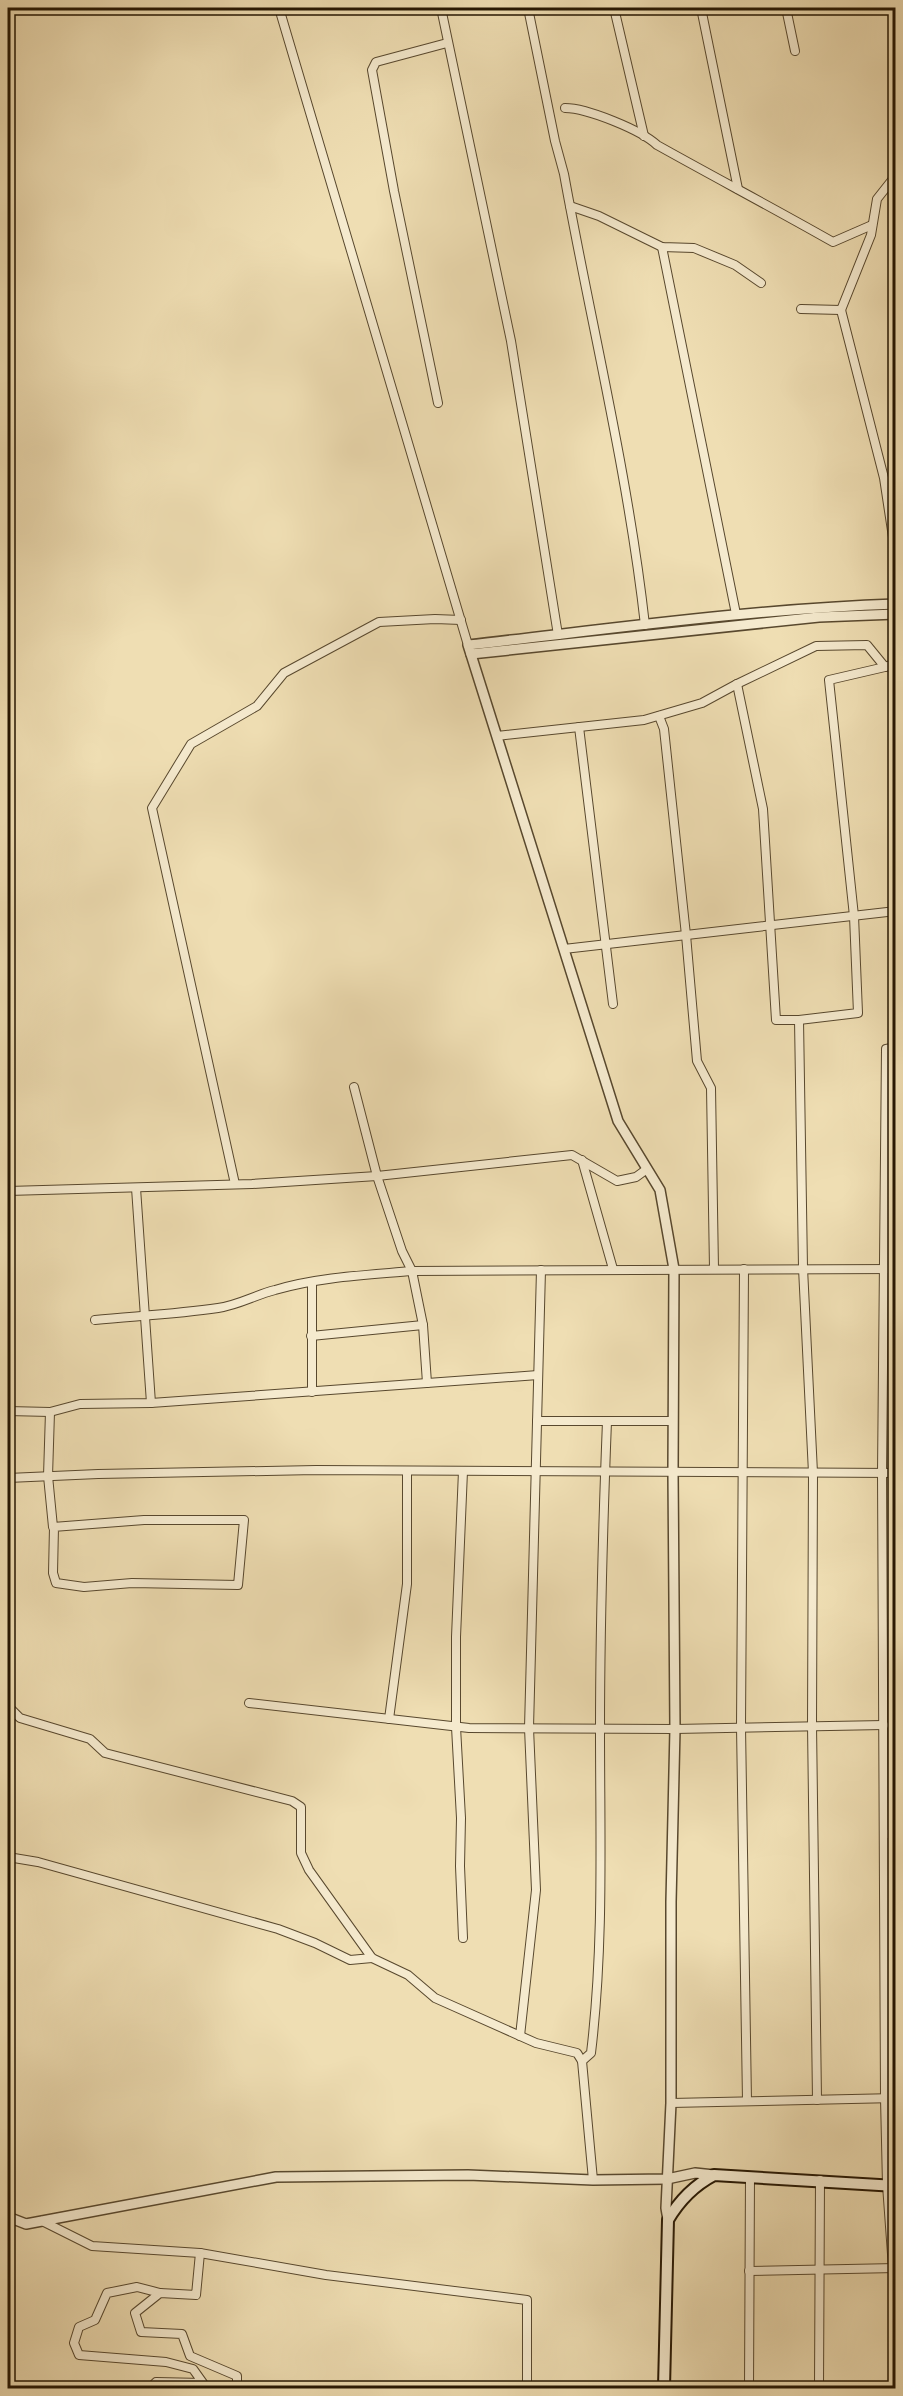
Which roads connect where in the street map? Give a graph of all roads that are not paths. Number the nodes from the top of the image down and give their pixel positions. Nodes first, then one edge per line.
1 (279, 8) edge
2 (441, 8) edge
3 (528, 8) edge
4 (614, 8) edge
5 (700, 8) edge
6 (786, 8) edge
7 (447, 43) junction
8 (795, 51) dead end
9 (565, 108) dead end
10 (644, 136) junction
11 (896, 175) edge
12 (738, 189) junction
13 (570, 206) junction
14 (872, 225) junction
15 (662, 247) junction
16 (761, 283) dead end
17 (801, 309) dead end
18 (841, 310) junction
19 (438, 403) dead end
20 (896, 557) edge
21 (896, 604) edge
22 (736, 614) junction
23 (896, 614) edge
24 (460, 620) junction
25 (645, 625) junction
26 (558, 634) junction
27 (469, 650) junction
28 (895, 664) edge
29 (885, 667) junction
30 (737, 684) junction
31 (659, 716) junction
32 (579, 728) junction
33 (497, 736) junction
34 (896, 911) edge
35 (854, 916) junction
36 (770, 926) junction
37 (686, 935) junction
38 (606, 944) junction
39 (564, 949) junction
40 (614, 1004) dead end
41 (800, 1020) junction
42 (896, 1047) edge
43 (354, 1087) dead end
44 (582, 1160) junction
45 (648, 1169) junction
46 (377, 1176) junction
47 (235, 1184) junction
48 (136, 1188) junction
49 (8, 1191) edge
50 (803, 1268) junction
51 (613, 1269) junction
52 (674, 1269) junction
53 (714, 1269) junction
54 (744, 1269) junction
55 (883, 1269) junction
56 (896, 1269) edge
57 (541, 1270) junction
58 (412, 1271) junction
59 (312, 1283) junction
60 (146, 1315) junction
61 (94, 1320) dead end
62 (423, 1325) junction
63 (311, 1336) junction
64 (538, 1375) junction
65 (427, 1383) junction
66 (312, 1392) junction
67 (151, 1403) junction
68 (8, 1411) edge
69 (50, 1412) junction
70 (537, 1421) junction
71 (607, 1421) junction
72 (673, 1421) junction
73 (407, 1471) junction
74 (463, 1471) junction
75 (605, 1471) junction
76 (535, 1472) junction
77 (673, 1472) junction
78 (742, 1472) junction
79 (813, 1473) junction
80 (882, 1473) junction
81 (896, 1473) edge
82 (48, 1476) junction
83 (8, 1478) edge
84 (54, 1527) junction
85 (249, 1703) dead end
86 (8, 1706) edge
87 (390, 1719) junction
88 (812, 1725) junction
89 (884, 1725) junction
90 (456, 1727) junction
91 (741, 1727) junction
92 (529, 1728) junction
93 (600, 1728) junction
94 (675, 1729) junction
95 (884, 1834) junction
96 (896, 1834) edge
97 (8, 1857) edge
98 (463, 1938) dead end
99 (885, 1952) junction
100 (896, 1952) edge
101 (372, 1958) junction
102 (520, 2036) junction
103 (582, 2061) junction
104 (885, 2098) junction
105 (896, 2098) edge
106 (817, 2100) junction
107 (747, 2101) junction
108 (670, 2103) junction
109 (714, 2175) junction
110 (750, 2177) junction
111 (667, 2179) junction
112 (593, 2180) junction
113 (820, 2181) junction
114 (891, 2186) edge
115 (8, 2217) edge
116 (668, 2220) junction
117 (42, 2222) junction
118 (200, 2253) junction
119 (894, 2268) edge
120 (819, 2270) junction
121 (749, 2271) junction
122 (160, 2293) junction
123 (150, 2388) edge
124 (237, 2388) edge
125 (527, 2388) edge
126 (664, 2388) edge
127 (749, 2388) edge
128 (819, 2388) edge
129 (894, 2388) edge

1 - 24 street
2 - 7 street
3 - 13 street
4 - 10 street
5 - 12 street
6 - 8 street
7 - 19 street
7 - 26 street
9 - 10 street
10 - 12 street
11 - 14 street
12 - 14 street
13 - 15 street
13 - 25 street
14 - 18 street
15 - 16 street
15 - 22 street
17 - 18 street
18 - 20 street
21 - 22 street
22 - 25 street
23 - 27 street
24 - 27 street
24 - 47 street
25 - 26 street
26 - 27 street
27 - 33 street
28 - 29 street
29 - 30 street
29 - 35 street
30 - 31 street
30 - 36 street
31 - 32 street
31 - 37 street
32 - 33 street
32 - 38 street
33 - 39 street
34 - 35 street
35 - 36 street
35 - 41 street
36 - 37 street
36 - 41 street
37 - 38 street
37 - 53 street
38 - 39 street
38 - 40 street
39 - 45 street
41 - 50 street
42 - 55 street
43 - 46 street
44 - 45 street
44 - 46 street
44 - 51 street
45 - 52 street
46 - 47 street
46 - 58 street
47 - 48 street
48 - 49 street
48 - 60 street
50 - 54 street
50 - 55 street
50 - 79 street
51 - 52 street
51 - 57 street
52 - 53 street
52 - 72 street
53 - 54 street
54 - 78 street
55 - 56 street
55 - 80 street
57 - 58 street
57 - 64 street
58 - 59 street
58 - 62 street
59 - 60 street
59 - 63 street
60 - 61 street
60 - 67 street
62 - 63 street
62 - 65 street
63 - 66 street
64 - 65 street
64 - 70 street
65 - 66 street
66 - 67 street
67 - 69 street
68 - 69 street
69 - 82 street
70 - 71 street
70 - 76 street
71 - 72 street
71 - 75 street
72 - 77 street
73 - 74 street
73 - 82 street
73 - 87 street
74 - 76 street
74 - 90 street
75 - 76 street
75 - 77 street
75 - 93 street
76 - 92 street
77 - 78 street
77 - 94 street
78 - 79 street
78 - 91 street
79 - 80 street
79 - 88 street
80 - 81 street
80 - 89 street
82 - 83 street
82 - 84 street
84 - 84 street
85 - 87 street
86 - 101 street
87 - 90 street
88 - 89 street
88 - 91 street
88 - 106 street
89 - 95 street
90 - 92 street
90 - 98 street
91 - 94 street
91 - 107 street
92 - 93 street
92 - 102 street
93 - 94 street
93 - 103 street
94 - 108 street
95 - 96 street
95 - 99 street
97 - 101 street
99 - 100 street
99 - 104 street
101 - 102 street
102 - 103 street
103 - 112 street
104 - 105 street
104 - 106 street
104 - 114 street
106 - 107 street
107 - 108 street
108 - 111 street
109 - 110 main road
109 - 111 street
109 - 116 main road
110 - 113 main road
110 - 121 street
111 - 112 street
111 - 116 street
112 - 117 street
113 - 114 main road
113 - 120 street
114 - 119 street
115 - 117 street
116 - 126 main road
117 - 118 street
118 - 122 street
118 - 125 street
119 - 120 street
119 - 129 street
120 - 121 street
120 - 128 street
121 - 127 street
122 - 123 street
122 - 124 street

